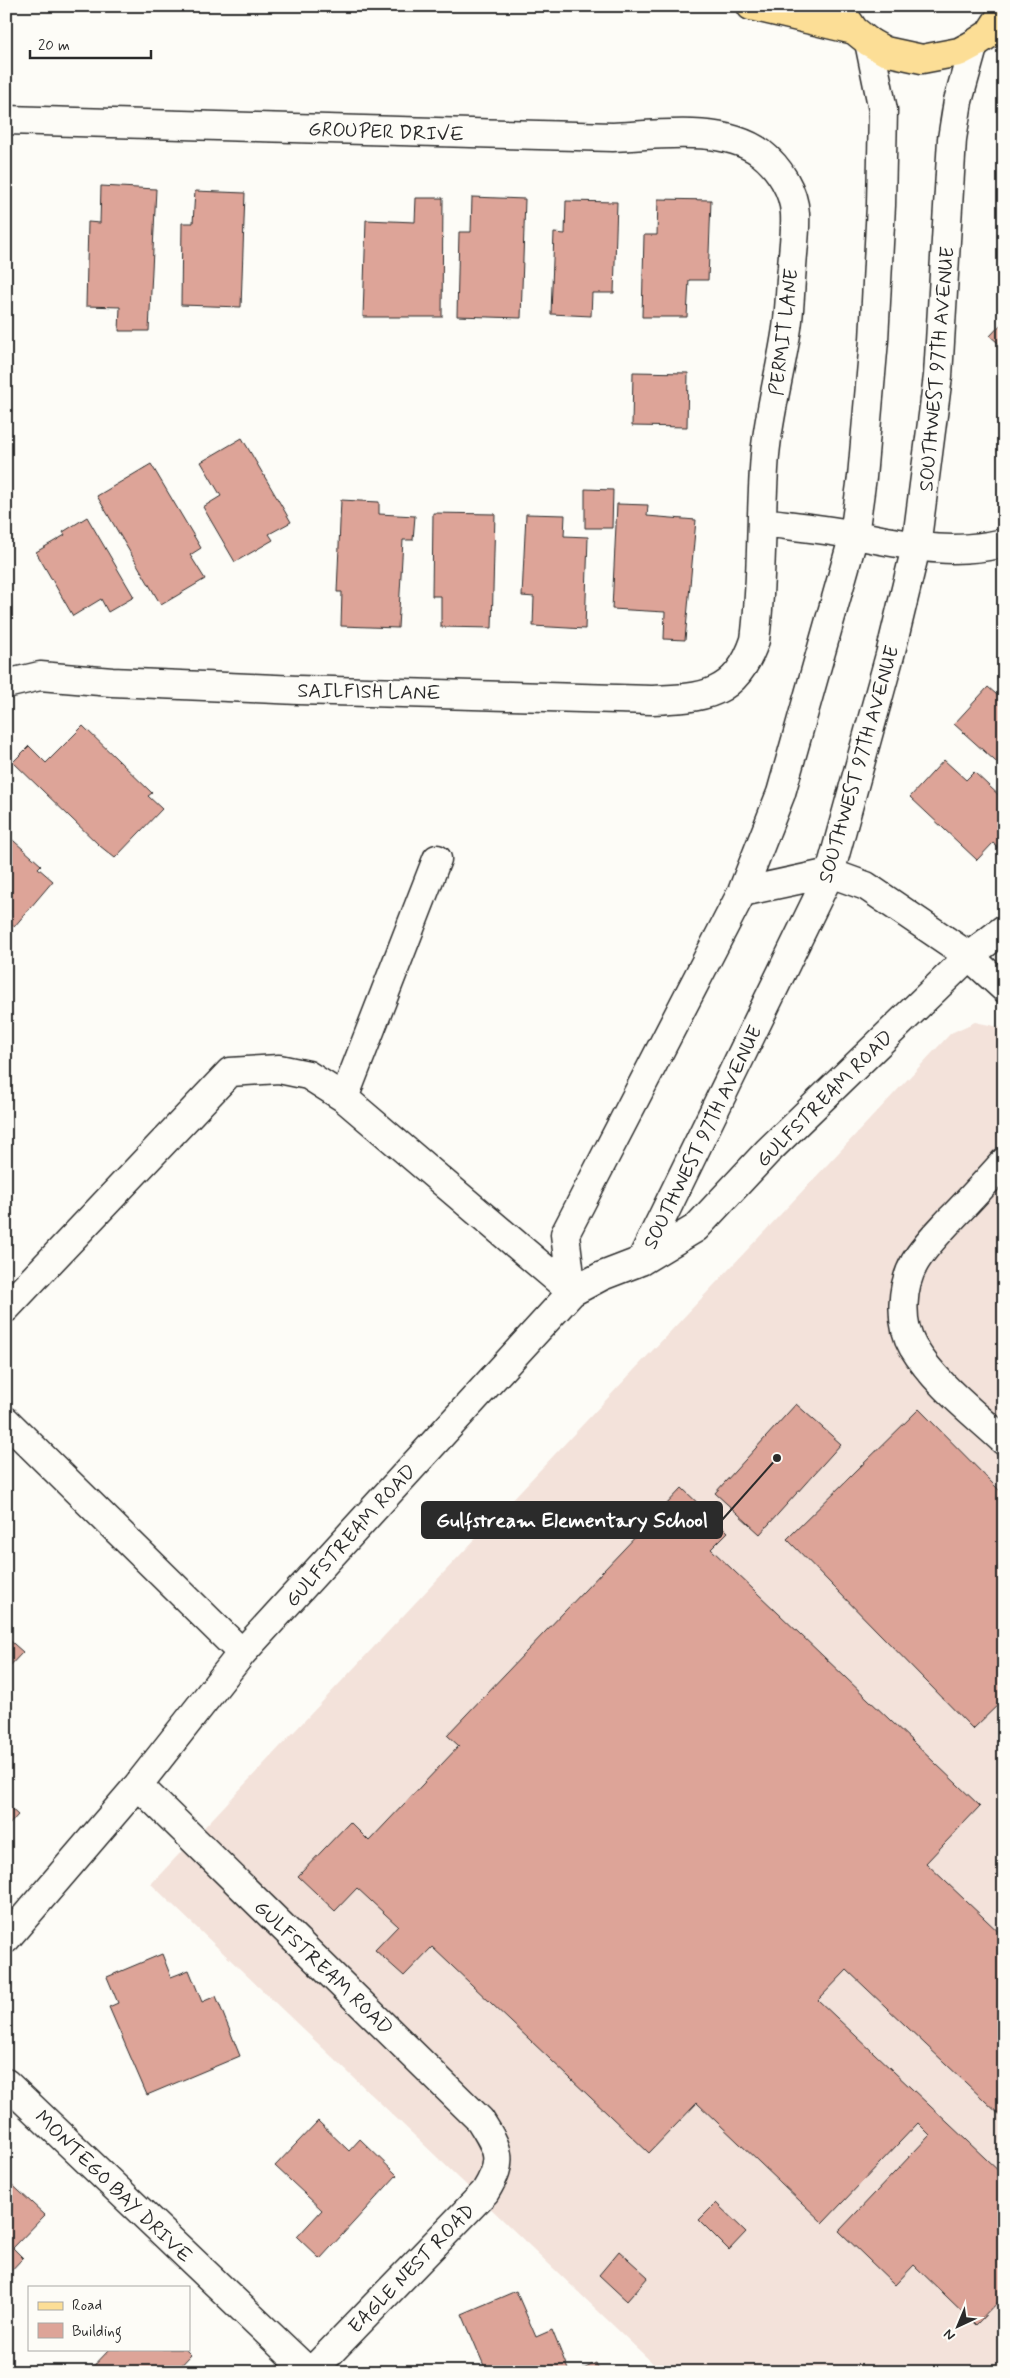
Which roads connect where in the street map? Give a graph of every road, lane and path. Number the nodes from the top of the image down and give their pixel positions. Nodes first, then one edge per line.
1 (751, 6) edge
2 (838, 6) edge
3 (1004, 11) edge
4 (861, 36) junction
5 (989, 36) edge
6 (6, 120) edge
7 (761, 153) joint
8 (763, 522) junction
9 (854, 534) junction
10 (1004, 543) edge
11 (916, 547) junction
12 (9, 678) edge
13 (729, 683) joint
14 (437, 859) dead end
15 (830, 873) junction
16 (742, 892) junction
17 (1004, 929) edge
18 (969, 956) junction
19 (1004, 988) edge
20 (344, 1098) junction
21 (1004, 1162) edge
22 (641, 1261) junction
23 (572, 1292) junction
24 (6, 1308) edge
25 (6, 1421) edge
26 (1004, 1440) edge
27 (242, 1653) junction
28 (138, 1785) junction
29 (6, 1939) edge
30 (6, 2083) edge
31 (498, 2158) joint
32 (310, 2372) edge

1 - 4 main road
2 - 4 main road
3 - 5 main road
4 - 5 main road
4 - 9 street
5 - 11 street, SOUTHWEST 97TH AVENUE
6 - 7 street, GROUPER DRIVE
7 - 8 street, PERMIT LANE
8 - 9 street
8 - 13 street, PERMIT LANE
9 - 11 street
9 - 16 street
10 - 11 street
11 - 15 street, SOUTHWEST 97TH AVENUE
12 - 13 street, SAILFISH LANE
14 - 20 street
15 - 16 street
15 - 18 street
15 - 22 street, SOUTHWEST 97TH AVENUE
16 - 23 street
17 - 18 street, GULFSTREAM ROAD
18 - 19 street
18 - 22 street, GULFSTREAM ROAD
20 - 23 street
20 - 24 street
21 - 26 street
22 - 23 street, SOUTHWEST 97TH AVENUE
23 - 27 street, GULFSTREAM ROAD
25 - 27 street
27 - 28 street, GULFSTREAM ROAD
28 - 29 street, GULFSTREAM ROAD
28 - 31 street, GULFSTREAM ROAD
30 - 32 street, MONTEGO BAY DRIVE
31 - 32 street, EAGLE NEST ROAD

